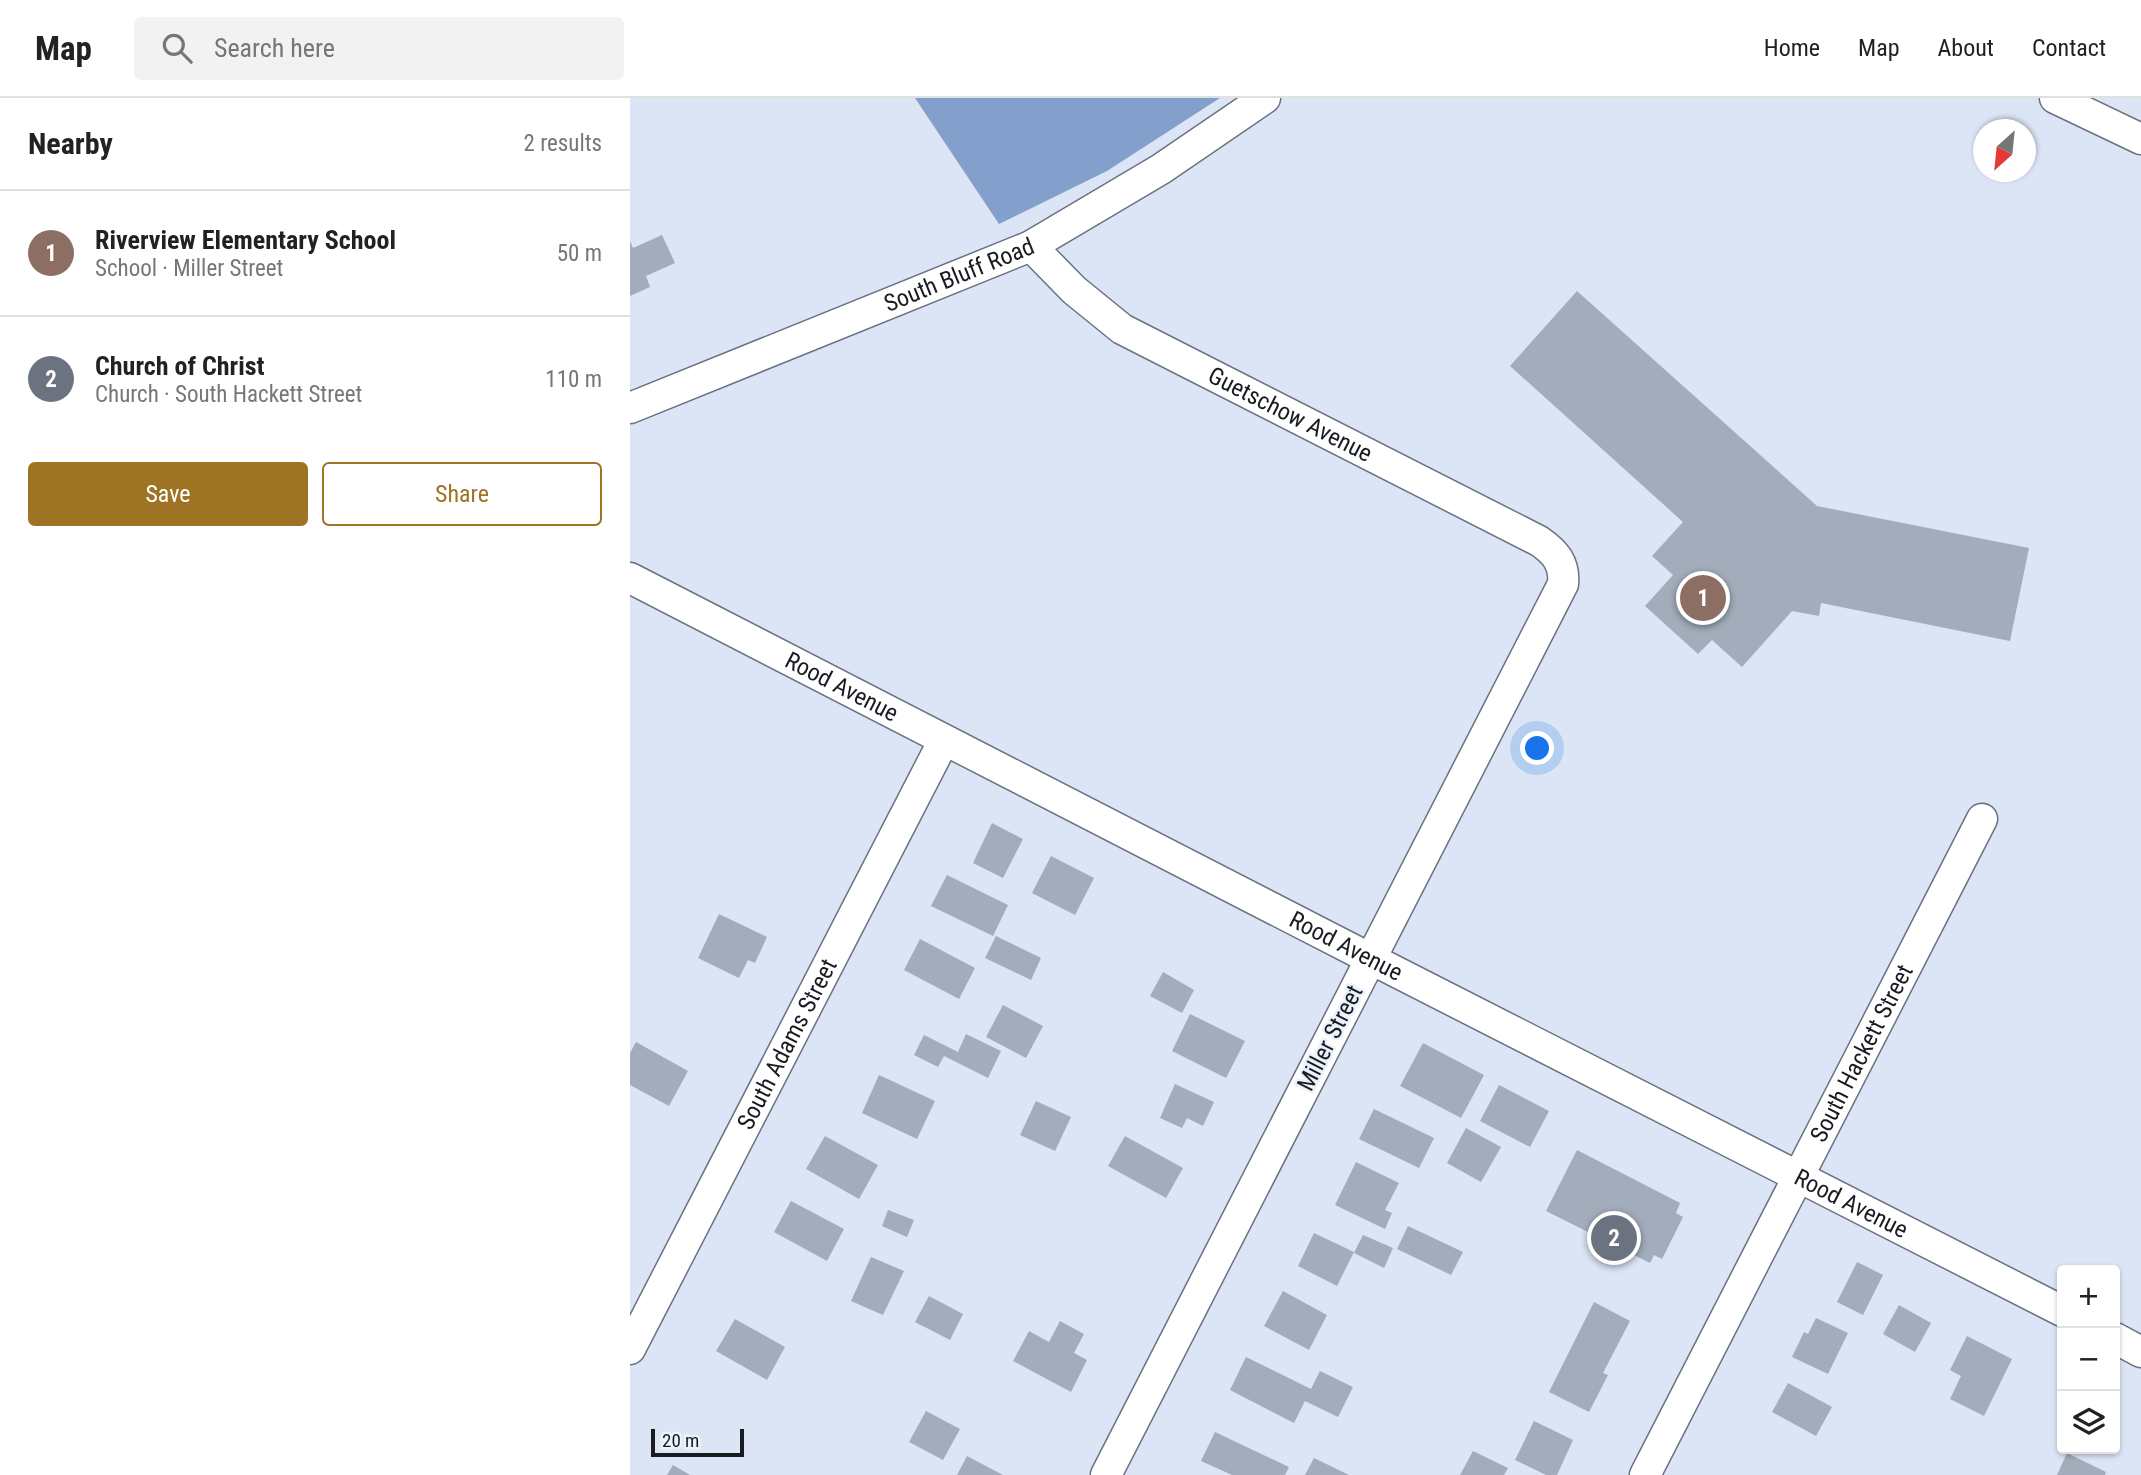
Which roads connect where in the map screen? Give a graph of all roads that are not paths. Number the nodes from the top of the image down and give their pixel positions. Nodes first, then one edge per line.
1 (1265, 98) edge
2 (2055, 98) edge
3 (2141, 139) edge
4 (1031, 246) junction
5 (630, 408) edge
6 (1560, 562) joint
7 (630, 578) edge
8 (944, 740) junction
9 (1982, 819) dead end
10 (1371, 959) junction
11 (1800, 1176) junction
12 (2057, 1308) edge
13 (2120, 1341) edge
14 (630, 1349) edge
15 (2141, 1352) edge
16 (1106, 1475) edge
17 (1645, 1475) edge

1 - 4 street, South Bluff Road
2 - 3 street
4 - 5 street, South Bluff Road
4 - 6 street, Guetschow Avenue
6 - 10 street, Miller Street
7 - 8 street, Rood Avenue
8 - 10 street, Rood Avenue
8 - 14 street, South Adams Street
9 - 11 street, South Hackett Street
10 - 11 street, Rood Avenue
10 - 16 street, Miller Street
11 - 12 street, Rood Avenue
11 - 17 street, South Hackett Street
13 - 15 street

